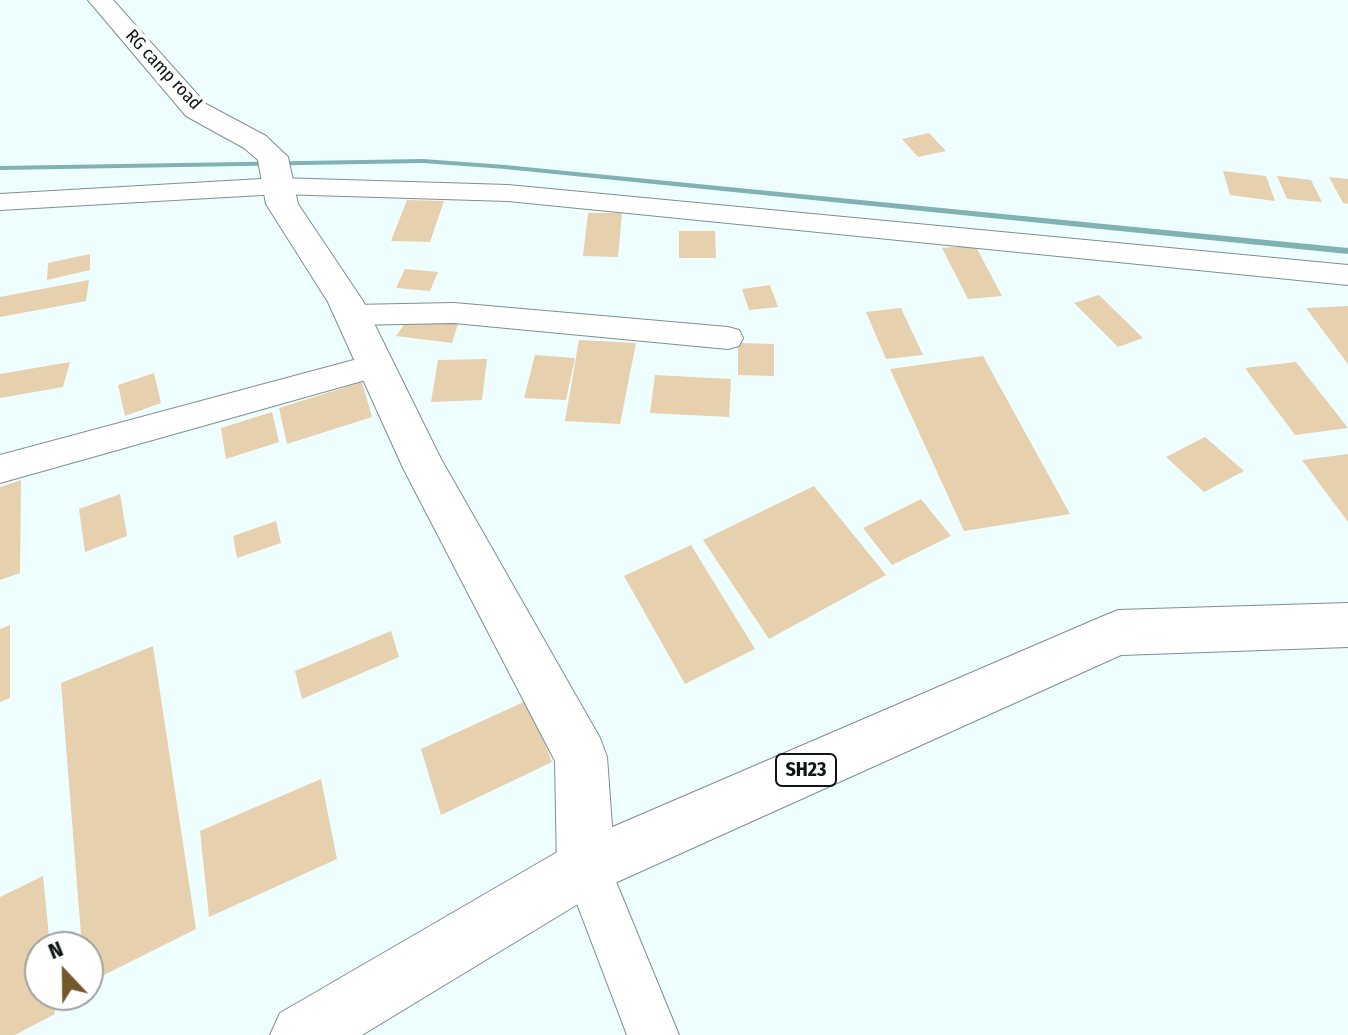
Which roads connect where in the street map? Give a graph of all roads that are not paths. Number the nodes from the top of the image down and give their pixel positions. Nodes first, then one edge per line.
1 (100, 0) edge
2 (276, 171) junction
3 (0, 203) edge
4 (1348, 275) edge
5 (352, 315) junction
6 (728, 338) dead end
7 (376, 366) junction
8 (0, 469) edge
9 (1348, 625) edge
10 (586, 867) junction
11 (302, 1035) edge
12 (653, 1035) edge

1 - 2 street, RG camp road
2 - 3 street
2 - 4 street
2 - 5 street
5 - 6 street
5 - 7 street
7 - 8 street
7 - 10 street
9 - 10 street, SH23
10 - 11 street, SH23
10 - 12 street

